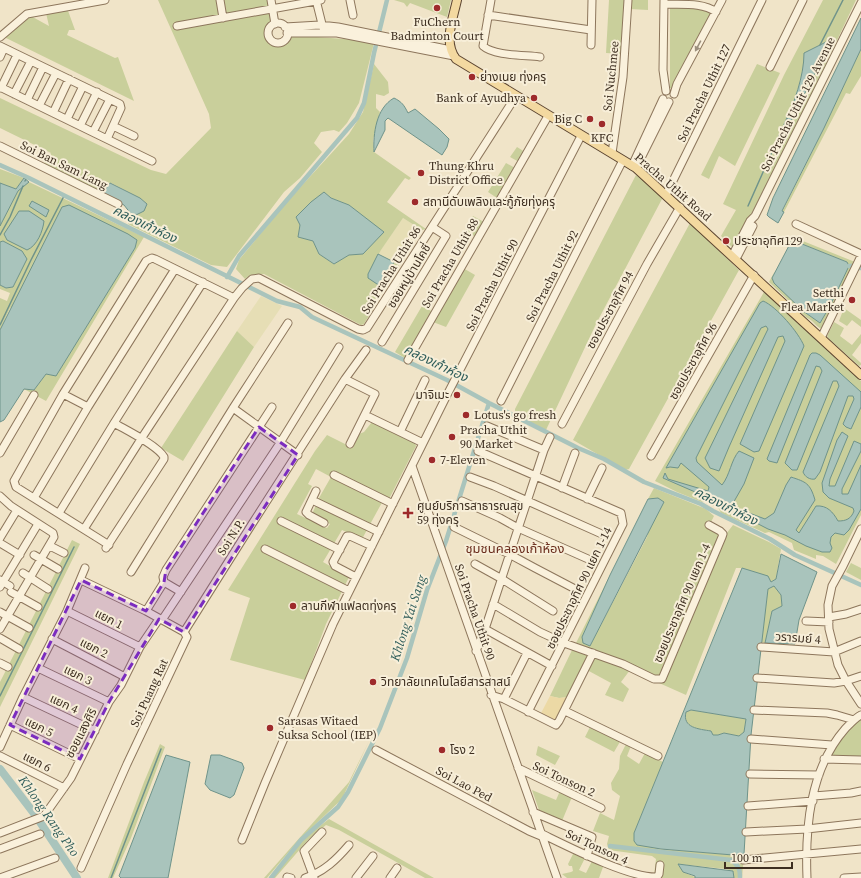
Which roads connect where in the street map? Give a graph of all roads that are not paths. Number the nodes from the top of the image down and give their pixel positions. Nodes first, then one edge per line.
1 (105, 0) edge
2 (220, 0) edge
3 (271, 0) edge
4 (318, 0) edge
5 (350, 0) edge
6 (457, 0) edge
7 (491, 0) edge
8 (592, 0) edge
9 (628, 0) edge
10 (722, 0) edge
11 (762, 0) edge
12 (803, 0) edge
13 (664, 2) edge
14 (861, 3) edge
15 (273, 10) junction
16 (716, 12) junction
17 (353, 15) dead end
18 (488, 15) junction
19 (223, 18) junction
20 (275, 24) junction
21 (177, 26) dead end
22 (323, 29) junction
23 (286, 30) junction
24 (591, 30) junction
25 (0, 37) edge
26 (591, 45) dead end
27 (2, 47) edge
28 (452, 53) junction
29 (17, 55) junction
30 (0, 57) edge
31 (540, 57) dead end
32 (30, 61) junction
33 (43, 67) junction
34 (770, 67) dead end
35 (56, 73) junction
36 (69, 79) junction
37 (83, 86) junction
38 (1, 88) edge
39 (666, 91) junction
40 (97, 92) junction
41 (14, 94) junction
42 (674, 94) junction
43 (516, 96) junction
44 (110, 99) junction
45 (27, 100) junction
46 (666, 100) junction
47 (39, 106) junction
48 (53, 113) junction
49 (548, 116) junction
50 (67, 120) junction
51 (80, 126) junction
52 (113, 126) junction
53 (93, 132) junction
54 (134, 136) dead end
55 (581, 136) junction
56 (107, 139) junction
57 (0, 146) edge
58 (612, 154) junction
59 (623, 160) junction
60 (152, 161) dead end
61 (634, 167) junction
62 (666, 195) junction
63 (118, 204) dead end
64 (680, 207) junction
65 (796, 224) dead end
66 (432, 227) junction
67 (861, 255) edge
68 (734, 258) junction
69 (175, 268) junction
70 (754, 275) junction
71 (203, 282) junction
72 (234, 298) junction
73 (288, 323) dead end
74 (821, 338) junction
75 (382, 342) dead end
76 (339, 347) dead end
77 (366, 350) dead end
78 (408, 360) dead end
79 (861, 375) edge
80 (346, 379) junction
81 (425, 380) dead end
82 (63, 394) junction
83 (34, 395) dead end
84 (501, 401) dead end
85 (88, 407) junction
86 (272, 407) dead end
87 (233, 408) junction
88 (365, 415) junction
89 (114, 423) junction
90 (562, 424) dead end
91 (486, 426) dead end
92 (259, 427) junction
93 (400, 432) junction
94 (550, 437) dead end
95 (141, 439) junction
96 (280, 442) junction
97 (423, 443) junction
98 (350, 444) dead end
99 (544, 450) junction
100 (478, 451) dead end
101 (0, 453) edge
102 (575, 453) dead end
103 (298, 455) junction
104 (651, 456) dead end
105 (412, 466) junction
106 (602, 468) dead end
107 (334, 475) dead end
108 (536, 476) junction
109 (470, 477) dead end
110 (562, 488) junction
111 (316, 491) dead end
112 (0, 496) edge
113 (34, 498) junction
114 (587, 499) junction
115 (312, 500) junction
116 (462, 501) dead end
117 (527, 501) junction
118 (392, 504) junction
119 (17, 510) junction
120 (59, 513) junction
121 (281, 521) dead end
122 (324, 523) dead end
123 (38, 524) junction
124 (709, 525) dead end
125 (454, 527) dead end
126 (518, 528) junction
127 (84, 529) junction
128 (861, 529) edge
129 (378, 532) junction
130 (604, 536) dead end
131 (0, 538) edge
132 (0, 543) edge
133 (50, 546) junction
134 (372, 546) junction
135 (265, 549) dead end
136 (340, 550) junction
137 (64, 554) dead end
138 (509, 554) junction
139 (20, 555) junction
140 (34, 555) dead end
141 (588, 559) dead end
142 (42, 560) junction
143 (475, 564) dead end
144 (85, 568) dead end
145 (58, 569) dead end
146 (131, 572) dead end
147 (23, 573) dead end
148 (356, 577) junction
149 (31, 578) junction
150 (502, 579) junction
151 (81, 580) junction
152 (164, 582) junction
153 (1, 583) edge
154 (48, 589) dead end
155 (577, 590) dead end
156 (349, 591) junction
157 (181, 592) junction
158 (19, 597) junction
159 (493, 604) junction
160 (38, 607) dead end
161 (861, 609) edge
162 (67, 611) junction
163 (146, 611) junction
164 (553, 611) dead end
165 (0, 612) edge
166 (8, 616) junction
167 (160, 619) junction
168 (829, 620) junction
169 (806, 621) dead end
170 (29, 628) dead end
171 (0, 629) edge
172 (485, 629) junction
173 (184, 632) junction
174 (0, 638) edge
175 (52, 639) junction
176 (861, 641) edge
177 (564, 643) junction
178 (761, 647) dead end
179 (140, 648) junction
180 (19, 649) dead end
181 (476, 651) junction
182 (834, 652) junction
183 (527, 653) junction
184 (593, 653) junction
185 (0, 662) edge
186 (552, 666) junction
187 (8, 667) dead end
188 (38, 668) junction
189 (861, 676) edge
190 (125, 677) junction
191 (757, 678) dead end
192 (846, 681) junction
193 (492, 695) junction
194 (23, 697) junction
195 (504, 699) junction
196 (109, 702) junction
197 (861, 704) edge
198 (754, 710) dead end
199 (565, 711) junction
200 (528, 712) junction
201 (861, 714) edge
202 (854, 720) junction
203 (10, 725) junction
204 (95, 731) junction
205 (751, 739) dead end
206 (832, 746) junction
207 (0, 747) edge
208 (376, 750) dead end
209 (0, 756) edge
210 (658, 756) dead end
211 (80, 759) junction
212 (824, 759) junction
213 (861, 760) edge
214 (518, 768) junction
215 (750, 774) dead end
216 (819, 774) junction
217 (64, 788) junction
218 (861, 791) edge
219 (813, 798) junction
220 (748, 806) dead end
221 (601, 808) dead end
222 (533, 812) junction
223 (861, 823) edge
224 (807, 829) junction
225 (322, 832) dead end
226 (746, 832) dead end
227 (0, 834) edge
228 (40, 834) dead end
229 (541, 834) junction
230 (242, 840) dead end
231 (349, 845) dead end
232 (0, 849) edge
233 (861, 849) edge
234 (806, 854) junction
235 (373, 856) dead end
236 (587, 856) junction
237 (55, 858) dead end
238 (743, 860) dead end
239 (660, 865) dead end
240 (81, 868) dead end
241 (397, 868) dead end
242 (627, 876) edge
243 (314, 877) edge
244 (644, 877) edge
245 (861, 877) edge
246 (0, 878) edge
247 (305, 878) edge
248 (356, 878) edge
249 (390, 878) edge
250 (557, 878) edge
251 (807, 878) edge
252 (844, 878) edge

1 - 25 street
2 - 19 street
3 - 15 street
4 - 15 street
4 - 22 street
5 - 17 street
6 - 28 main road
7 - 18 street
8 - 24 street
9 - 58 street, Soi Nuchmee
10 - 16 street
11 - 62 street, Soi Pracha Uthit 127
12 - 34 street
13 - 16 street
13 - 39 street
14 - 68 street, Soi Pracha Uthit 129 Avenue
15 - 19 street
15 - 20 street
16 -> 42 street
18 - 24 street
18 - 31 street
19 - 21 street
20 - 23 street
20 - 23 street
22 - 23 street
22 - 28 street
24 - 26 street
27 - 29 street
27 - 30 street
28 - 43 main road, Pracha Uthit Road
29 - 32 street
29 - 38 street
32 - 33 street
32 - 41 street
33 - 35 street
33 - 45 street
35 - 36 street
35 - 47 street
36 - 37 street
36 - 48 street
37 - 40 street
37 - 50 street
38 - 41 street
39 - 42 street
39 - 46 street
40 - 44 street
40 - 51 street
41 - 45 street
42 - 46 street
43 - 49 main road, Pracha Uthit Road
43 - 66 street, Soi Pracha Uthit 86
44 - 52 street
44 - 53 street
45 - 47 street
46 - 61 street
47 - 48 street
48 - 50 street
49 - 55 main road, Pracha Uthit Road
49 - 78 street, Soi Pracha Uthit 88
50 - 51 street
51 - 53 street
52 - 54 street
52 - 56 street
53 - 56 street
55 - 58 main road, Pracha Uthit Road
55 - 97 street, Soi Pracha Uthit 90
56 - 60 street
57 - 63 street, Soi Ban Sam Lang
58 - 59 main road, Pracha Uthit Road
59 - 61 main road, Pracha Uthit Road
59 - 84 street, Soi Pracha Uthit 92
61 - 62 main road, Pracha Uthit Road
62 - 64 main road, Pracha Uthit Road
64 - 68 main road, Pracha Uthit Road
64 - 90 street, ซอยประชาอุทิศ 94
65 - 67 street
66 - 72 street, Soi Pracha Uthit 86
66 - 75 street, ซอยหมู่บ้านโคซี่
67 - 74 street
68 - 70 main road, Pracha Uthit Road
69 - 71 street
69 - 82 street
69 - 85 street
70 - 74 main road, Pracha Uthit Road
70 - 104 street, ซอยประชาอุทิศ 96
71 - 72 street
71 - 89 street
72 - 95 street
73 - 87 street
74 - 79 main road, Pracha Uthit Road
76 - 96 street, ซอยแสงศิริ
77 - 80 street, Soi N.P.
80 - 88 street
80 - 103 street, Soi N.P.
81 - 93 street
82 - 85 street
82 - 113 street
83 - 101 street
85 - 113 street
86 - 92 street
87 - 92 street
87 - 146 street
88 - 93 street
88 - 98 street
89 - 95 street
89 - 120 street
91 - 99 street
92 - 96 street
92 - 152 street
93 - 97 street
94 - 99 street
95 - 127 street
95 - 127 street
96 - 103 street
96 - 157 street, ซอยแสงศิริ
97 - 105 street, Soi Pracha Uthit 90
99 - 108 street
100 - 108 street, ซอยประชาอุทิศ 90 แยก 1-14
102 - 110 street
103 - 173 street, Soi N.P.
105 - 118 street, Soi Pracha Uthit 90
105 - 181 street, Soi Pracha Uthit 90
106 - 114 street
107 - 118 street
108 - 110 street, ซอยประชาอุทิศ 90 แยก 1-14
108 - 117 street
109 - 117 street
110 - 114 street, ซอยประชาอุทิศ 90 แยก 1-14
111 - 115 street
112 - 119 street
113 - 120 street
114 - 177 street, ซอยประชาอุทิศ 90 แยก 1-14
115 - 122 street
115 - 129 street
116 - 126 street
117 - 126 street
117 - 130 street
118 - 129 street, Soi Pracha Uthit 90
119 - 123 street
119 - 131 street
120 - 127 street
121 - 136 street
123 - 133 street
123 - 139 street
124 - 184 street, ซอยประชาอุทิศ 90 แยก 1-4
125 - 138 street
126 - 138 street
126 - 141 street
128 - 168 street
129 - 134 street, Soi Pracha Uthit 90
132 - 139 street
133 - 137 street
133 - 142 street
134 - 136 street
134 - 148 street, Soi Pracha Uthit 90
135 - 156 street
136 - 148 street
138 - 150 street
138 - 155 street
139 - 153 street
140 - 142 street
142 - 145 street
142 - 149 street
143 - 150 street
144 - 151 street
147 - 149 street
148 - 156 street, Soi Pracha Uthit 90
149 - 154 street
149 - 158 street
150 - 159 street
150 - 164 street
151 - 162 street
151 - 163 street
152 - 157 street
152 - 163 street
153 - 158 street
156 - 230 street, Soi Pracha Uthit 90
157 - 167 street, ซอยแสงศิริ
158 - 160 street
158 - 166 street
159 - 172 street
159 - 177 street, ซอยประชาอุทิศ 90 แยก 1-4
161 - 168 street
162 - 175 street
162 - 179 street, แยก 1
163 - 167 street
165 - 166 street
166 - 170 street
166 - 171 street
167 - 173 street
167 - 179 street, ซอยแสงศิริ
168 - 169 street
168 - 182 street
172 - 181 street
172 - 183 street
173 - 240 street, Soi Puang Rat
174 - 180 street
175 - 188 street
175 - 190 street, แยก 2
176 - 182 street
177 - 184 street, ซอยประชาอุทิศ 90 แยก 1-4
177 - 186 street, ซอยประชาอุทิศ 90 แยก 1-14
178 - 182 street, วรารมย์ 4
179 - 190 street, ซอยแสงศิริ
181 - 193 street, Soi Pracha Uthit 90
182 - 192 street
183 - 186 street
183 - 195 street
184 - 199 street
185 - 187 street
186 - 200 street, ซอยประชาอุทิศ 90 แยก 1-14
188 - 194 street
188 - 196 street, แยก 3
189 - 192 street
190 - 196 street, ซอยแสงศิริ
191 - 192 street
192 - 197 street
193 - 195 street
193 - 214 street, Soi Pracha Uthit 90
194 - 203 street
194 - 204 street, แยก 4
195 - 200 street
196 - 204 street, ซอยแสงศิริ
198 - 202 street
199 - 200 street
199 - 210 street
201 - 202 street
202 - 206 street
203 - 207 street
203 - 211 street, แยก 5
204 - 211 street, ซอยแสงศิริ
205 - 206 street
206 - 212 street
208 - 229 street, Soi Lao Ped
209 - 217 street, แยก 6
211 - 217 street, ซอยแสงศิริ
212 - 213 street
212 - 216 street
214 - 221 street, Soi Tonson 2
214 - 222 street, Soi Pracha Uthit 90
215 - 216 street
216 - 219 street
217 - 227 street, ซอยแสงศิริ
218 - 219 street
219 - 220 street
219 - 224 street
222 - 229 street, Soi Pracha Uthit 90
222 - 236 street
223 - 224 street
224 - 226 street
224 - 234 street
225 - 243 street
228 - 232 street
229 - 236 street, Soi Tonson 4
229 - 250 street, Soi Pracha Uthit 90
231 - 243 street
233 - 234 street
234 - 238 street
234 - 251 street
235 - 248 street
236 - 242 street, Soi Tonson 4
237 - 246 street
239 - 244 street, Soi Tonson 4
241 - 249 street
242 - 244 street, Soi Tonson 4
243 - 247 street
245 - 252 street

